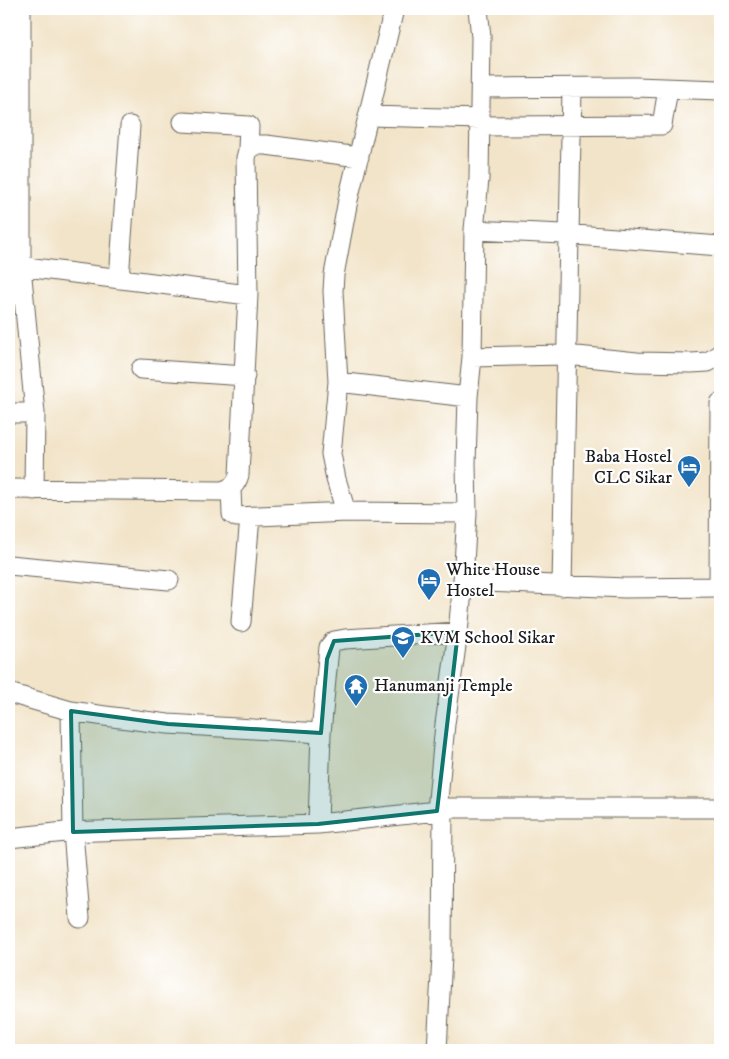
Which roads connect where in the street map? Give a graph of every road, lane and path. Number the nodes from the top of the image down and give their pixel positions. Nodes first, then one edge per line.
1 (21, 9) edge
2 (394, 9) edge
3 (478, 9) edge
4 (572, 87) junction
5 (481, 88) junction
6 (668, 89) junction
7 (720, 90) edge
8 (369, 116) junction
9 (183, 122) dead end
10 (480, 122) junction
11 (130, 126) dead end
12 (571, 126) junction
13 (248, 150) junction
14 (359, 157) junction
15 (474, 230) junction
16 (570, 235) junction
17 (720, 246) edge
18 (15, 266) edge
19 (118, 279) junction
20 (248, 295) junction
21 (720, 354) edge
22 (567, 355) junction
23 (472, 357) junction
24 (141, 369) dead end
25 (245, 376) junction
26 (338, 382) junction
27 (468, 397) junction
28 (720, 403) edge
29 (9, 413) edge
30 (35, 413) junction
31 (9, 489) edge
32 (231, 489) junction
33 (34, 490) junction
34 (346, 512) junction
35 (468, 513) junction
36 (250, 517) junction
37 (9, 565) edge
38 (169, 580) dead end
39 (463, 581) junction
40 (562, 586) junction
41 (720, 587) edge
42 (241, 622) dead end
43 (458, 632) junction
44 (9, 693) edge
45 (71, 711) junction
46 (321, 733) junction
47 (720, 808) edge
48 (440, 809) junction
49 (318, 824) junction
50 (73, 832) junction
51 (9, 838) edge
52 (80, 918) dead end
53 (437, 1050) edge

1 - 18 street
2 - 8 street
3 - 5 street
4 - 5 street
4 - 6 street
4 - 12 street
5 - 10 street
6 - 7 street
6 - 12 street
8 - 10 street
8 - 14 street
9 - 13 street
10 - 12 street
10 - 15 street
11 - 19 street
12 - 16 street
13 - 14 street
13 - 20 street
14 - 26 street
15 - 16 street
15 - 23 street
16 - 17 street
16 - 22 street
18 - 19 street
18 - 30 street
19 - 20 street
20 - 25 street
21 - 22 street
22 - 23 street
22 - 40 street
23 - 27 street
24 - 25 street
25 - 32 street
26 - 27 street
26 - 34 street
27 - 35 street
28 - 41 street
29 - 30 street
30 - 33 street
31 - 33 street
32 - 33 street
32 - 36 street
34 - 35 street
34 - 36 street
35 - 39 street
36 - 42 street
37 - 38 street
39 - 40 street
39 - 43 street
40 - 41 street
43 - 46 street
43 - 48 street
44 - 45 street
45 - 46 street
45 - 50 street
46 - 49 street
47 - 48 street
48 - 49 street
48 - 53 street
49 - 50 street
50 - 51 street
50 - 52 street

